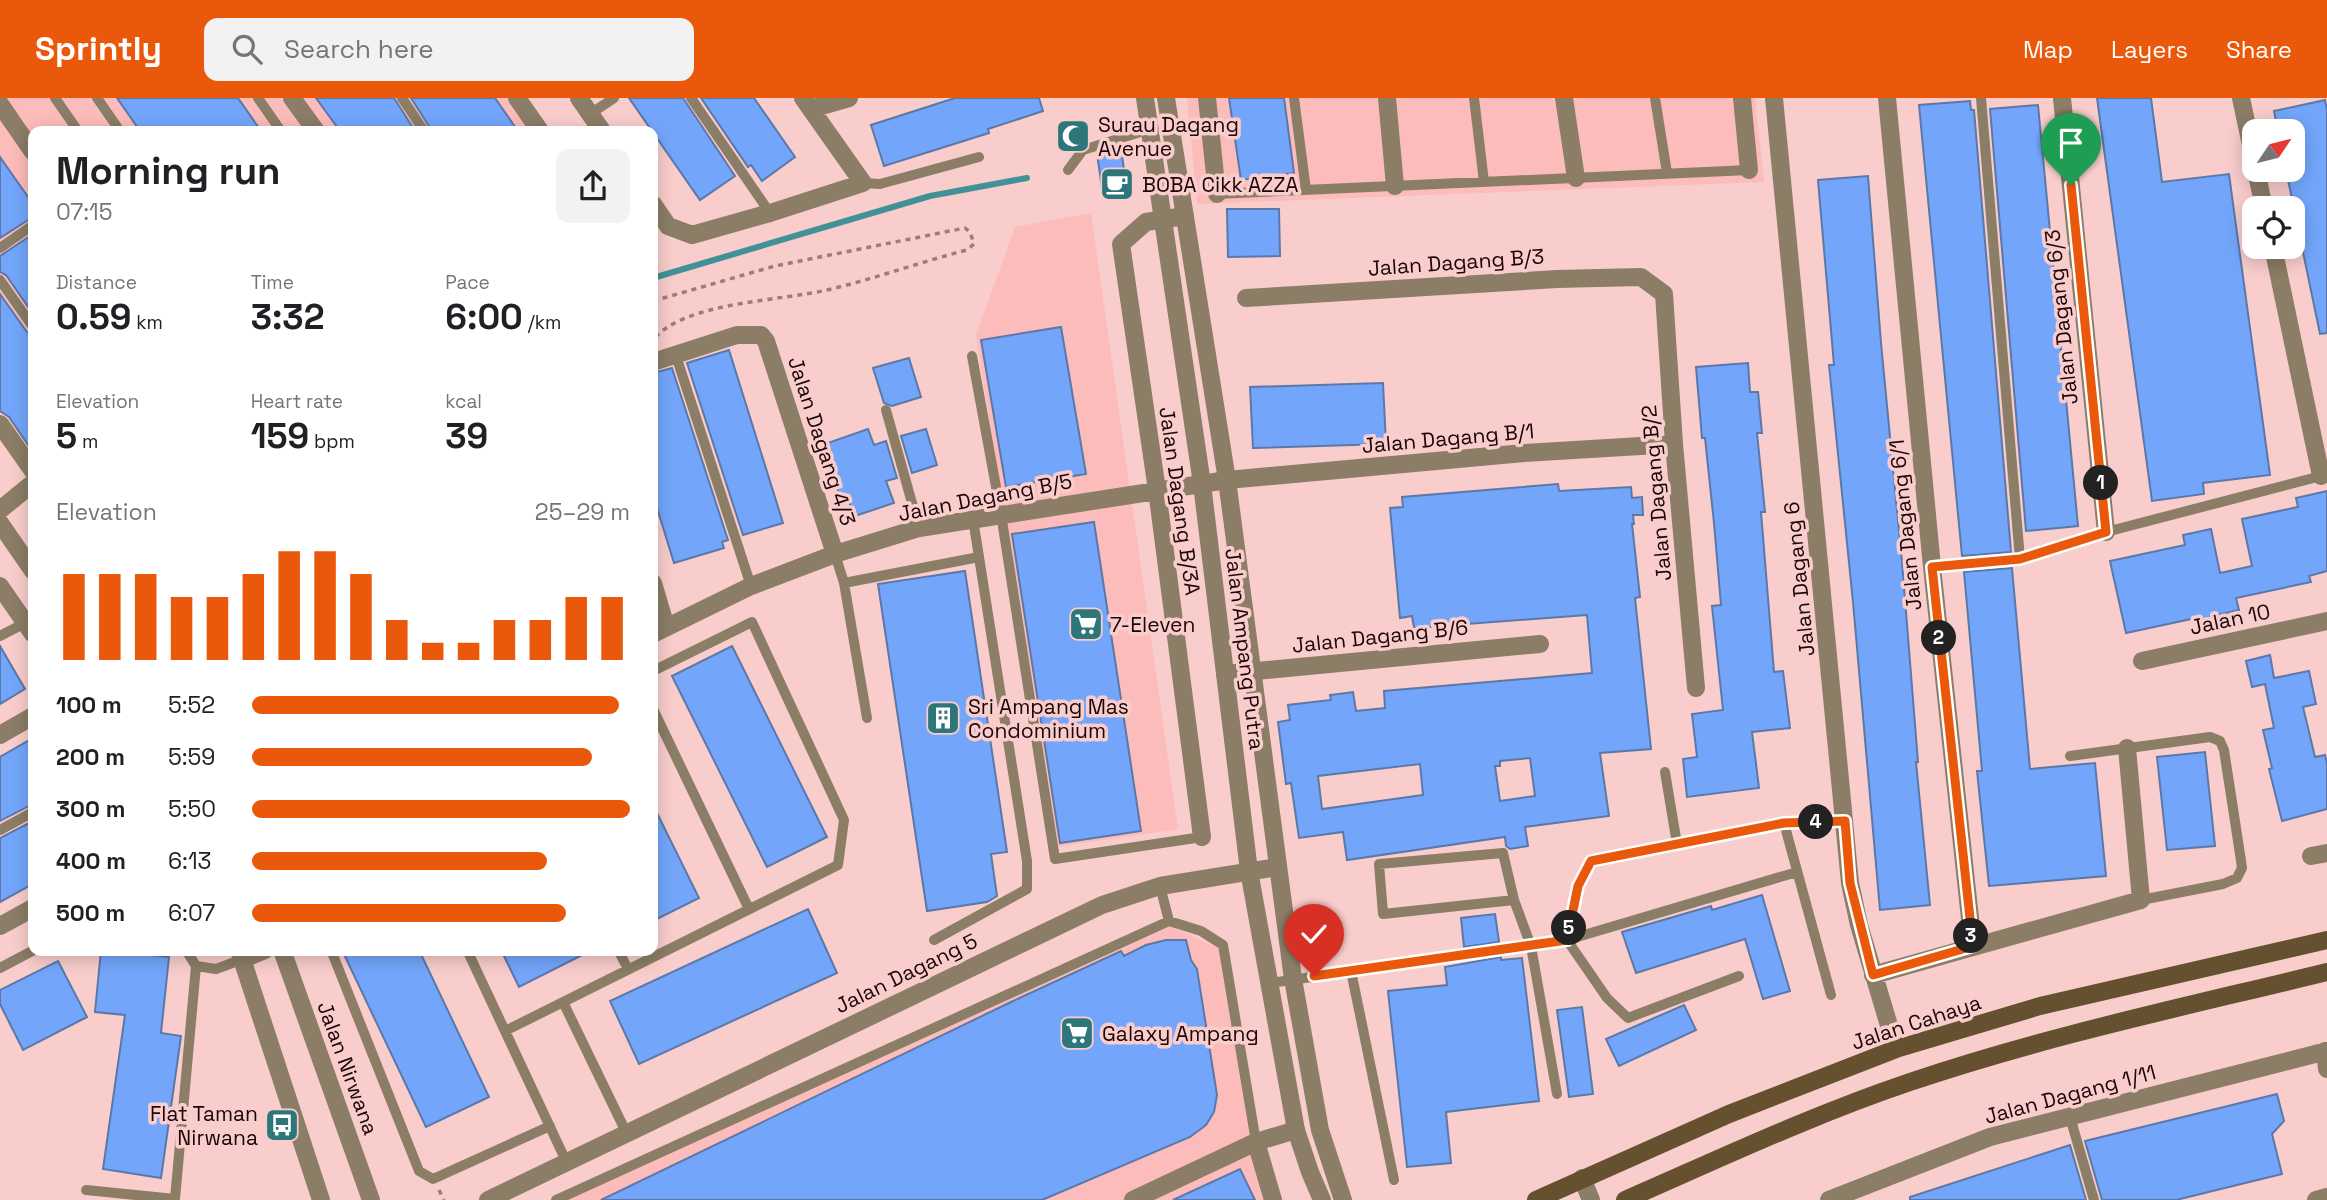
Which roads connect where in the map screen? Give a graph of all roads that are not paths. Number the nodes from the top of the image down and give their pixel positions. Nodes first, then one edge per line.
1 (55, 98) edge
2 (97, 98) edge
3 (258, 98) edge
4 (292, 98) edge
5 (401, 98) edge
6 (517, 98) edge
7 (579, 98) edge
8 (614, 98) edge
9 (691, 98) edge
10 (849, 98) edge
11 (1144, 98) edge
12 (1167, 98) edge
13 (1207, 98) edge
14 (1294, 98) edge
15 (1387, 98) edge
16 (1474, 98) edge
17 (1564, 98) edge
18 (1655, 98) edge
19 (1742, 98) edge
20 (1774, 98) edge
21 (1887, 98) edge
22 (1981, 98) edge
23 (2062, 98) edge
24 (2241, 98) edge
25 (0, 103) edge
26 (807, 104) edge
27 (590, 114) junction
28 (2245, 119) edge
29 (75, 126) edge
30 (117, 126) edge
31 (278, 126) edge
32 (312, 126) edge
33 (421, 126) edge
34 (537, 126) edge
35 (598, 126) edge
36 (1150, 129) junction
37 (28, 145) edge
38 (979, 157) dead end
39 (1068, 170) dead end
40 (1749, 170) joint
41 (1667, 173) junction
42 (1576, 178) junction
43 (1483, 182) junction
44 (863, 183) junction
45 (1395, 186) junction
46 (1306, 190) junction
47 (1217, 194) joint
48 (770, 213) junction
49 (1185, 216) junction
50 (1163, 219) junction
51 (28, 228) edge
52 (660, 228) edge
53 (0, 248) edge
54 (2276, 259) edge
55 (0, 280) edge
56 (1664, 294) joint
57 (1246, 298) dead end
58 (28, 320) edge
59 (676, 355) junction
60 (972, 356) dead end
61 (658, 360) edge
62 (886, 410) dead end
63 (0, 424) edge
64 (1674, 444) junction
65 (28, 464) edge
66 (2321, 476) joint
67 (1227, 480) junction
68 (1202, 484) junction
69 (28, 487) edge
70 (1157, 490) junction
71 (0, 510) edge
72 (1002, 514) junction
73 (973, 519) junction
74 (0, 523) edge
75 (919, 528) junction
76 (2106, 532) junction
77 (835, 554) junction
78 (979, 556) junction
79 (2020, 559) junction
80 (28, 564) edge
81 (1932, 567) junction
82 (844, 583) junction
83 (0, 586) edge
84 (751, 586) junction
85 (2327, 621) edge
86 (28, 627) edge
87 (28, 628) edge
88 (659, 630) edge
89 (0, 636) edge
90 (1540, 644) dead end
91 (2143, 661) dead end
92 (658, 669) edge
93 (1250, 672) junction
94 (1225, 674) junction
95 (1696, 688) dead end
96 (867, 718) dead end
97 (28, 719) edge
98 (658, 719) edge
99 (0, 734) edge
100 (2127, 748) junction
101 (2070, 756) dead end
102 (1665, 772) dead end
103 (28, 814) edge
104 (1845, 821) junction
105 (1784, 823) junction
106 (0, 830) edge
107 (1202, 837) joint
108 (1677, 844) junction
109 (1278, 867) junction
110 (1249, 870) junction
111 (1797, 872) junction
112 (1160, 886) junction
113 (1514, 900) junction
114 (2141, 900) junction
115 (749, 909) junction
116 (28, 911) edge
117 (1168, 921) junction
118 (0, 926) edge
119 (934, 940) dead end
120 (1567, 940) junction
121 (2327, 940) edge
122 (1531, 946) junction
123 (1973, 946) junction
124 (28, 953) edge
125 (658, 955) edge
126 (189, 956) edge
127 (239, 956) edge
128 (241, 956) edge
129 (284, 956) edge
130 (333, 956) edge
131 (470, 956) edge
132 (621, 956) edge
133 (656, 956) edge
134 (195, 966) junction
135 (0, 968) edge
136 (628, 970) junction
137 (1351, 971) junction
138 (2327, 972) edge
139 (1873, 975) junction
140 (1739, 976) dead end
141 (1293, 979) junction
142 (1270, 983) junction
143 (1831, 995) dead end
144 (563, 1002) junction
145 (505, 1031) junction
146 (1896, 1049) junction
147 (2326, 1057) edge
148 (1557, 1094) dead end
149 (2070, 1117) junction
150 (550, 1126) junction
151 (1296, 1130) junction
152 (626, 1132) junction
153 (1256, 1142) junction
154 (566, 1161) junction
155 (1582, 1178) junction
156 (1394, 1180) dead end
157 (86, 1190) dead end
158 (516, 1193) edge
159 (1864, 1194) edge
160 (101, 1196) edge
161 (2327, 1197) edge
162 (175, 1200) edge
163 (321, 1200) edge
164 (371, 1200) edge
165 (488, 1200) edge
166 (556, 1200) edge
167 (1133, 1200) edge
168 (1273, 1200) edge
169 (1322, 1200) edge
170 (1343, 1200) edge
171 (1536, 1200) edge
172 (1591, 1200) edge
173 (1625, 1200) edge
174 (1829, 1200) edge
175 (2094, 1200) edge
176 (2316, 1200) edge

1 - 29 lane
2 - 30 lane
3 - 31 lane
4 - 32 street
5 - 33 lane
6 - 34 street
7 - 27 street
8 - 27 lane
9 - 48 lane
10 - 26 street
11 - 36 street, Jalan Ampang Putra
12 - 49 street, Jalan Ampang Putra
13 - 47 street
14 - 46 lane
15 - 45 street
16 - 43 lane
17 - 42 street
18 - 41 lane
19 - 40 street
20 - 104 street, Jalan Dagang 6
21 - 81 street, Jalan Dagang 6/1
22 - 79 lane
23 - 76 street, Jalan Dagang 6/3
24 - 28 street
25 - 37 street
26 - 44 street
27 - 35 street
36 - 39 lane
36 - 50 street, Jalan Ampang Putra
38 - 44 lane
40 - 41 lane
41 - 42 lane
42 - 43 lane
43 - 45 lane
44 - 48 street
45 - 46 lane
46 - 47 lane
48 - 52 street
49 - 50 street, Jalan Dagang B/3A
49 - 67 street, Jalan Ampang Putra
50 - 68 street, Jalan Ampang Putra
50 - 70 street, Jalan Dagang B/3A
51 - 53 lane
54 - 66 street
55 - 58 lane
56 - 57 street, Jalan Dagang B/3
56 - 64 street, Jalan Dagang B/2
59 - 61 street
59 - 77 street, Jalan Dagang 4/3
59 - 84 lane
60 - 72 lane
62 - 75 lane
63 - 65 street
64 - 67 street, Jalan Dagang B/1
64 - 95 street, Jalan Dagang B/2
66 - 76 lane
67 - 68 street, Jalan Dagang B/1
67 - 93 street, Jalan Ampang Putra
68 - 70 street, Jalan Dagang B/5
68 - 94 street, Jalan Ampang Putra
69 - 71 street
70 - 72 street, Jalan Dagang B/5
70 - 107 street, Jalan Dagang B/3A
72 - 73 street, Jalan Dagang B/5
72 - 107 lane
73 - 75 street, Jalan Dagang B/5
73 - 78 lane
74 - 80 street
75 - 77 street, Jalan Dagang B/5
76 - 79 lane
77 - 82 lane
77 - 84 street, Jalan Dagang B/5
78 - 82 lane
78 - 119 lane
79 - 81 lane
81 - 123 street, Jalan Dagang 6/1
82 - 96 lane
83 - 86 street
84 - 88 street, Jalan Dagang B/5
85 - 91 street, Jalan 10
87 - 89 lane
90 - 93 street, Jalan Dagang B/6
92 - 115 lane
93 - 94 street, Jalan Dagang B/6
93 - 109 street, Jalan Ampang Putra
94 - 110 street, Jalan Ampang Putra
97 - 99 street
98 - 115 lane
100 - 101 lane
100 - 114 street
100 - 114 lane
102 - 108 lane
103 - 106 lane
104 - 105 lane
104 - 139 street, Jalan Dagang 6
105 - 108 lane
105 - 111 lane
108 - 120 lane
109 - 110 street, Jalan Dagang 5
109 - 141 street, Jalan Ampang Putra
110 - 112 street, Jalan Dagang 5
110 - 142 street, Jalan Ampang Putra
111 - 120 lane
111 - 143 lane
112 - 117 lane
112 - 152 street, Jalan Dagang 5
113 - 113 lane
113 - 122 lane
114 - 123 street
115 - 125 lane
116 - 118 street
117 - 153 lane
117 - 166 lane
120 - 122 lane
120 - 140 lane
121 - 146 main road, Jalan Cahaya
122 - 137 lane
122 - 148 lane
123 - 139 street
124 - 135 lane
126 - 134 lane
127 - 134 lane
128 - 163 street
129 - 164 street, Jalan Nirwana
130 - 150 lane
131 - 145 lane
132 - 136 lane
133 - 136 lane
134 - 162 lane
136 - 144 lane
137 - 141 lane
137 - 156 lane
138 - 173 main road
139 - 146 street, Jalan Dagang 6
141 - 142 lane
141 - 170 street, Jalan Ampang Putra
142 - 151 street, Jalan Ampang Putra
144 - 145 lane
144 - 152 lane
145 - 150 lane
146 - 155 main road, Jalan Cahaya
147 - 149 street, Jalan Dagang 1/11
149 - 159 street, Jalan Dagang 1/11
149 - 175 lane
150 - 154 lane
151 - 153 street
151 - 169 street, Jalan Ampang Putra
152 - 154 street, Jalan Dagang 5
153 - 167 street
153 - 168 street
154 - 158 street, Jalan Dagang 5
155 - 171 main road, Jalan Cahaya
155 - 172 street
157 - 160 lane
158 - 165 street, Jalan Dagang 5
159 - 174 street, Jalan Dagang 1/11
160 - 162 lane
161 - 176 street

